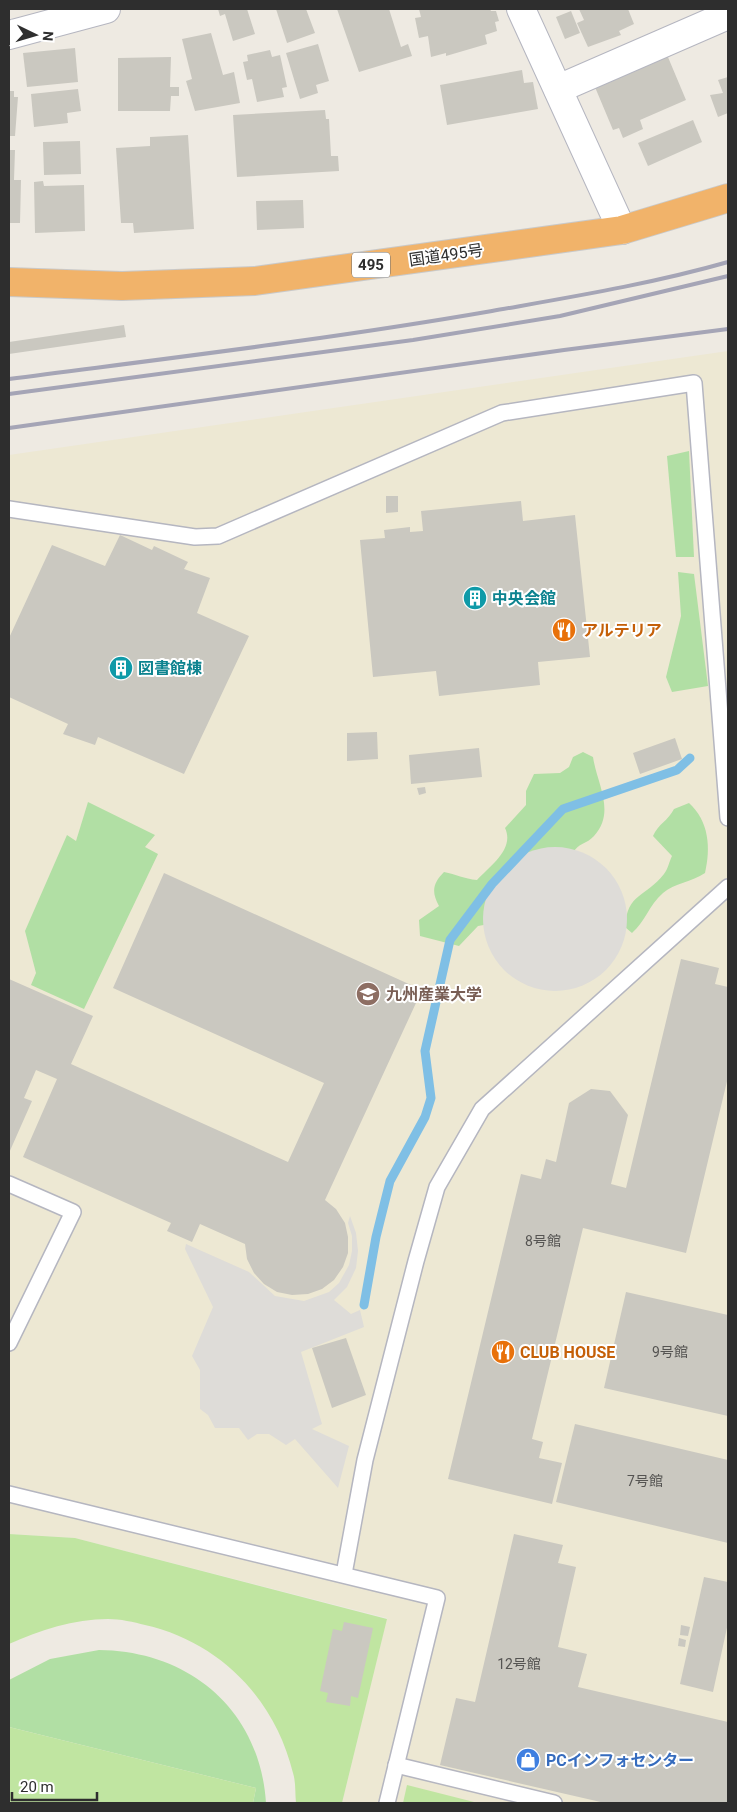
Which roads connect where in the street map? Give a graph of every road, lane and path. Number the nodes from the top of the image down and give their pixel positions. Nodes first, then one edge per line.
1 (106, 9) edge
2 (520, 9) edge
3 (728, 15) edge
4 (9, 35) edge
5 (558, 89) junction
6 (728, 198) edge
7 (622, 230) junction
8 (9, 282) edge
9 (9, 509) edge
10 (728, 818) edge
11 (728, 887) edge
12 (9, 1184) edge
13 (9, 1344) edge
14 (9, 1494) edge
15 (344, 1574) junction
16 (396, 1765) junction
17 (387, 1803) edge
18 (554, 1803) edge

1 - 4 street
2 - 5 street
3 - 5 street
5 - 7 street
6 - 7 highway, 国道495号 / 495
7 - 8 highway, 国道495号 / 495
9 - 10 lane
11 - 15 lane
12 - 13 lane
14 - 15 lane
15 - 16 lane
16 - 17 lane
16 - 18 lane

